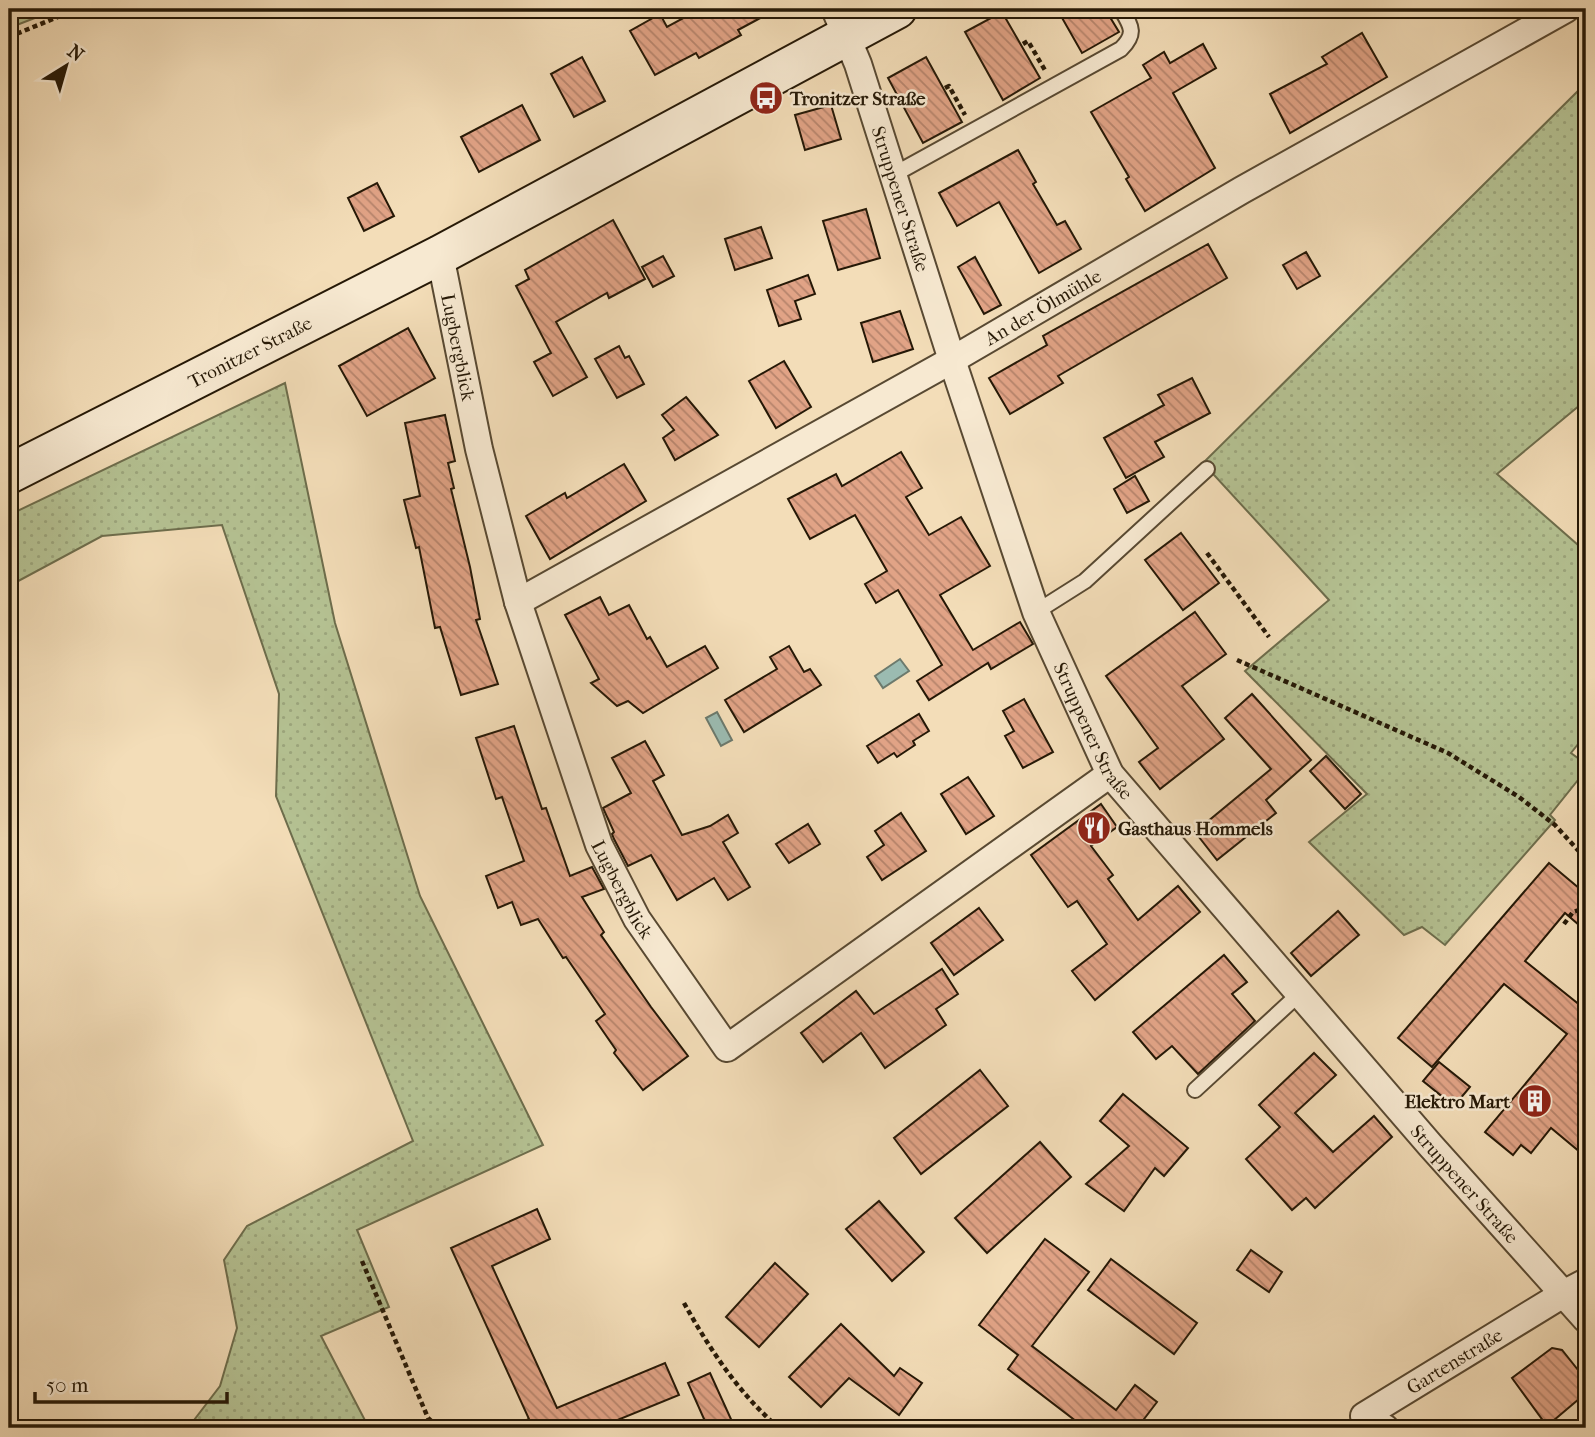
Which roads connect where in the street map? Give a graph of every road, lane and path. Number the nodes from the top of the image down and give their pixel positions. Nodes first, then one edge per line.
1 (77, 9) edge
2 (897, 9) edge
3 (1121, 9) edge
4 (1566, 9) edge
5 (841, 22) edge
6 (9, 37) edge
7 (1024, 44) dead end
8 (1054, 86) junction
9 (945, 88) dead end
10 (974, 130) junction
11 (893, 175) junction
12 (440, 255) junction
13 (952, 360) junction
14 (1207, 469) dead end
15 (9, 474) edge
16 (1207, 553) dead end
17 (519, 602) junction
18 (1036, 612) junction
19 (1269, 637) dead end
20 (1237, 660) dead end
21 (1110, 774) junction
22 (1586, 859) edge
23 (1586, 908) edge
24 (1564, 924) dead end
25 (1298, 995) junction
26 (1195, 1090) dead end
27 (362, 1261) dead end
28 (1575, 1287) edge
29 (684, 1303) dead end
30 (1586, 1318) edge
31 (439, 1428) edge
32 (779, 1428) edge
33 (1385, 1428) edge

1 - 6 path
2 - 5 street, Tronitzer Straße
3 - 8 lane
4 - 13 street, An der Ölmühle
5 - 11 street, Struppener Straße
5 - 12 street, Tronitzer Straße
7 - 8 path
8 - 10 lane
9 - 10 path
10 - 11 lane
11 - 13 street, Struppener Straße
12 - 15 street, Tronitzer Straße
12 - 17 street, Lugbergblick
13 - 17 street, An der Ölmühle
13 - 18 street, Struppener Straße
14 - 18 lane
16 - 19 path
17 - 21 street, Lugbergblick
18 - 21 street, Struppener Straße
20 - 22 path
21 - 25 street, Struppener Straße
23 - 24 path
25 - 26 lane
25 - 28 street, Struppener Straße
27 - 31 path
28 - 30 street, Struppener Straße
28 - 33 street, Gartenstraße
29 - 32 path

